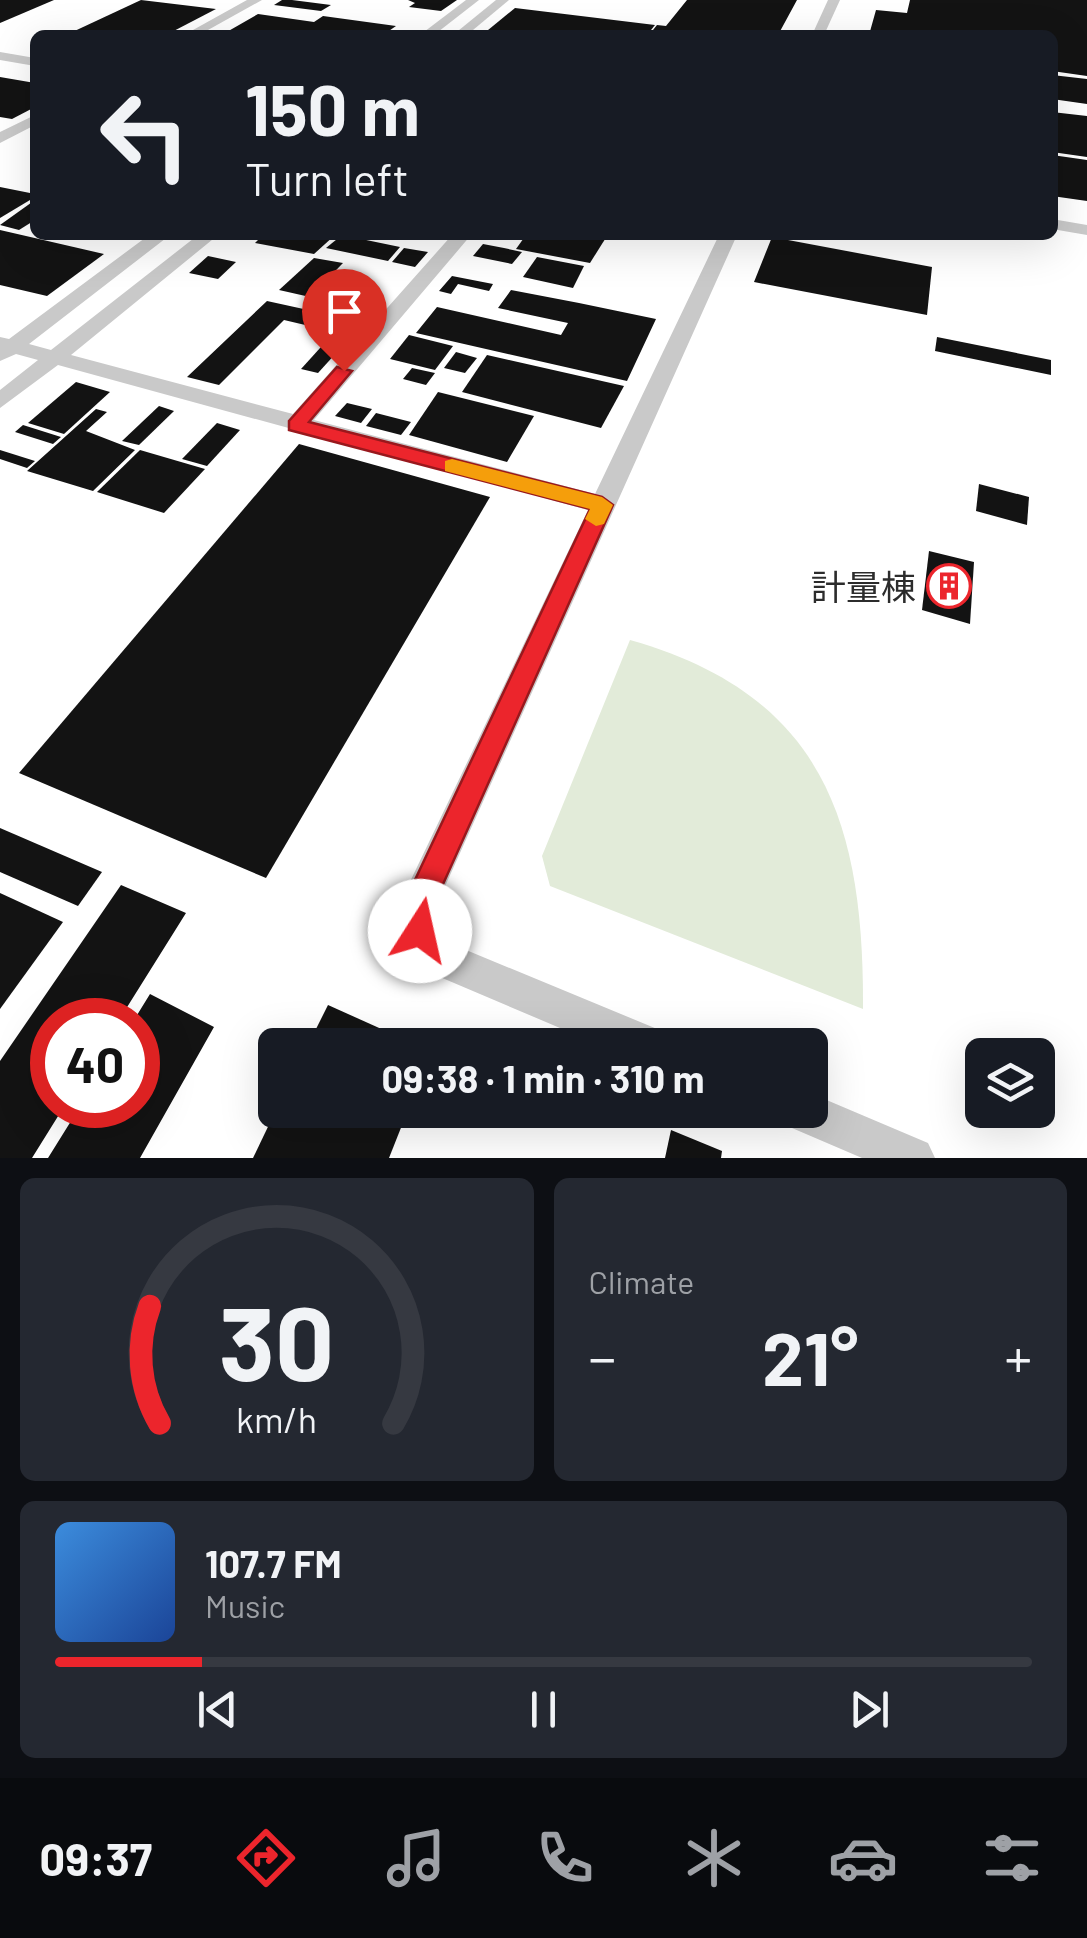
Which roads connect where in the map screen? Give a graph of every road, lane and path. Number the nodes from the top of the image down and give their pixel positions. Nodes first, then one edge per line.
1 (256, 0) edge
2 (474, 0) edge
3 (503, 0) edge
4 (834, 0) edge
5 (199, 30) edge
6 (433, 30) edge
7 (465, 30) edge
8 (820, 30) edge
9 (0, 48) edge
10 (30, 53) edge
11 (0, 56) edge
12 (30, 61) edge
13 (30, 122) edge
14 (0, 138) edge
15 (1058, 225) edge
16 (1087, 230) edge
17 (154, 240) edge
18 (203, 240) edge
19 (458, 240) edge
20 (726, 240) edge
21 (4, 349) edge
22 (51, 360) junction
23 (0, 401) edge
24 (296, 425) junction
25 (602, 505) junction
26 (607, 1028) edge
27 (828, 1122) edge
28 (913, 1158) edge

1 - 5 street
2 - 6 street
3 - 7 street
4 - 8 street
9 - 10 street
11 - 12 street
13 - 14 street
15 - 16 street
17 - 21 street
18 - 22 street
19 - 24 street
20 - 25 street
21 - 22 street
22 - 23 street
22 - 24 street
24 - 25 street
25 - 26 street
27 - 28 street

